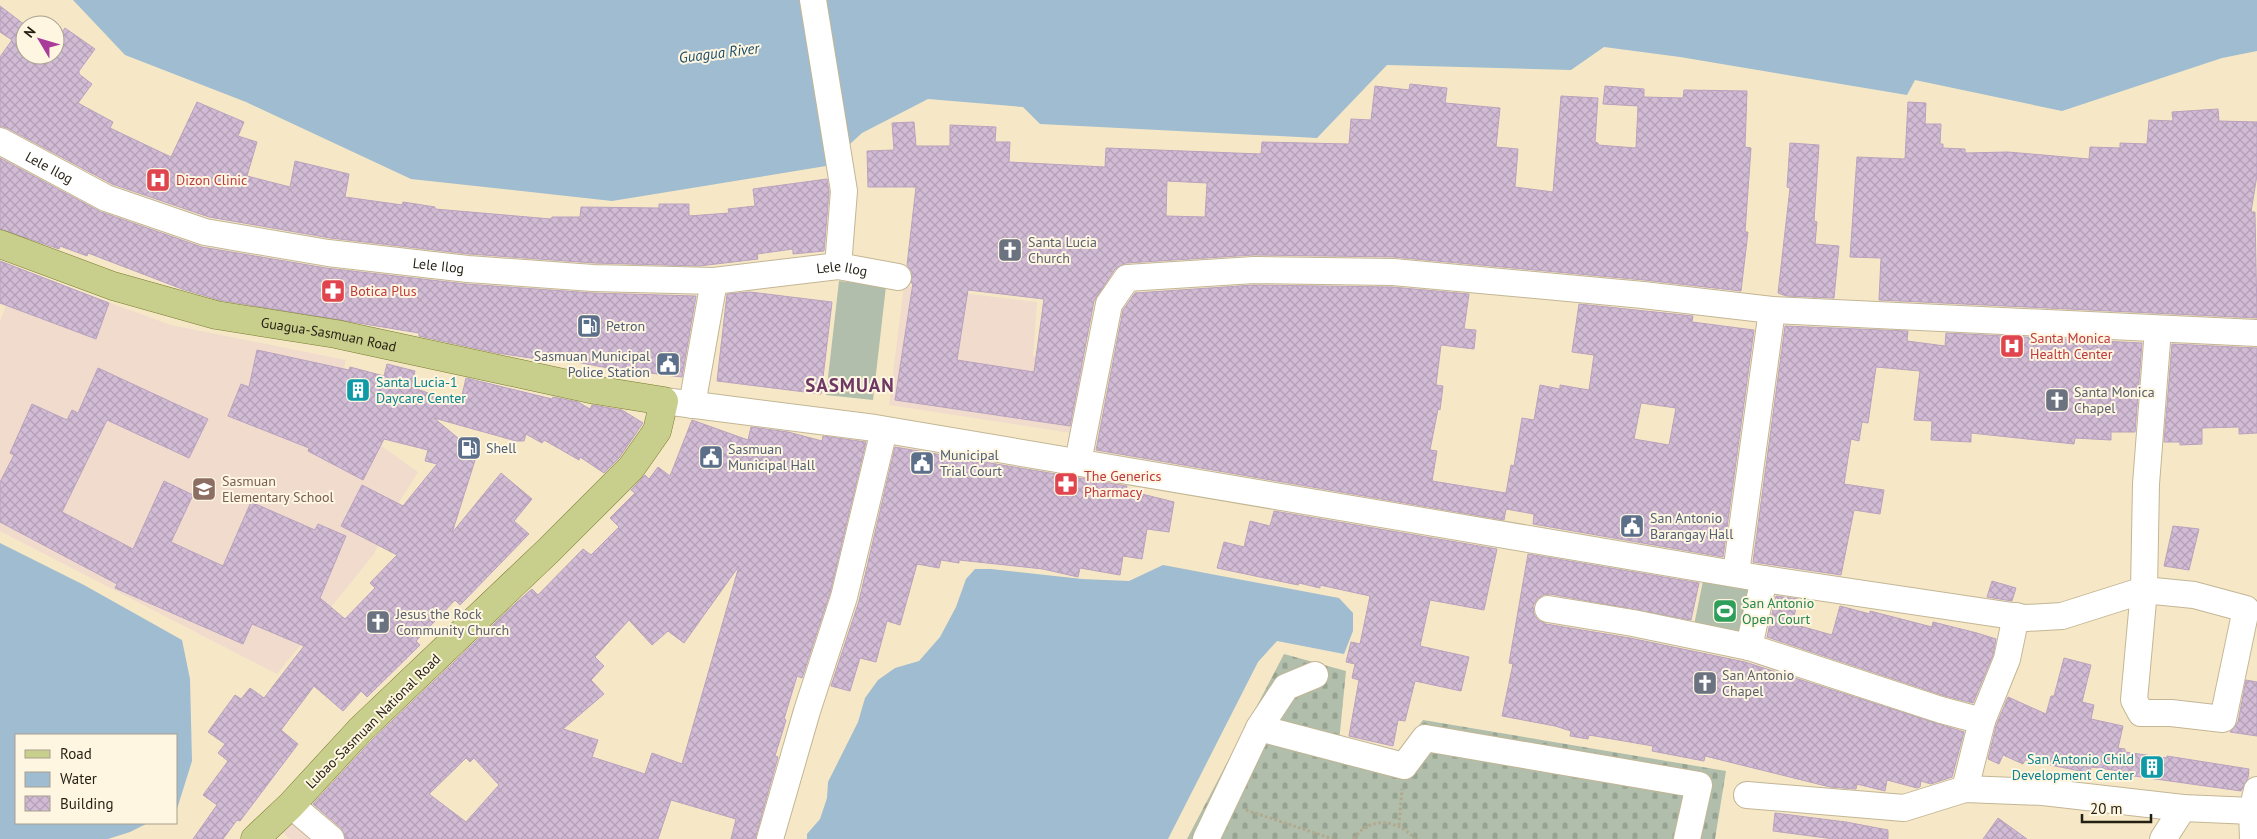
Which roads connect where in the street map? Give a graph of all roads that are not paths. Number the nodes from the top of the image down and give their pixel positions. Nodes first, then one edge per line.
1 (813, 0) edge
2 (0, 141) edge
3 (0, 244) edge
4 (838, 266) junction
5 (898, 277) dead end
6 (714, 281) junction
7 (1772, 310) junction
8 (2158, 329) junction
9 (2257, 333) edge
10 (664, 401) junction
11 (692, 405) junction
12 (884, 430) junction
13 (1078, 462) junction
14 (1736, 574) junction
15 (1764, 579) junction
16 (2144, 590) junction
17 (1548, 609) dead end
18 (2021, 617) junction
19 (1749, 647) junction
20 (1315, 675) dead end
21 (1982, 721) junction
22 (1259, 728) junction
23 (1965, 789) junction
24 (1747, 795) dead end
25 (2255, 801) edge
26 (291, 805) junction
27 (2183, 808) junction
28 (255, 839) edge
29 (331, 839) edge
30 (770, 839) edge
31 (1206, 839) edge
32 (1687, 839) edge
33 (2163, 839) edge
34 (2252, 839) edge

1 - 4 street
2 - 6 street, Lele Ilog
3 - 10 main road, Guagua-Sasmuan Road
4 - 5 street, Lele Ilog
4 - 6 street, Lele Ilog
6 - 11 street
7 - 8 street
7 - 13 street
7 - 14 street
8 - 9 street
8 - 16 street
10 - 11 street
10 - 26 main road, Lubao-Sasmuan National Road
11 - 12 street
12 - 13 street
12 - 30 street
13 - 14 street
14 - 15 street
15 - 18 street
15 - 19 street
16 - 16 street
16 - 18 street
17 - 19 street
18 - 21 street
19 - 21 street
20 - 22 street
21 - 23 street
22 - 31 street
22 - 32 street
23 - 24 street
23 - 27 street
25 - 27 street
25 - 34 street
26 - 28 main road, Lubao-Sasmuan National Road
26 - 29 street
27 - 33 street

